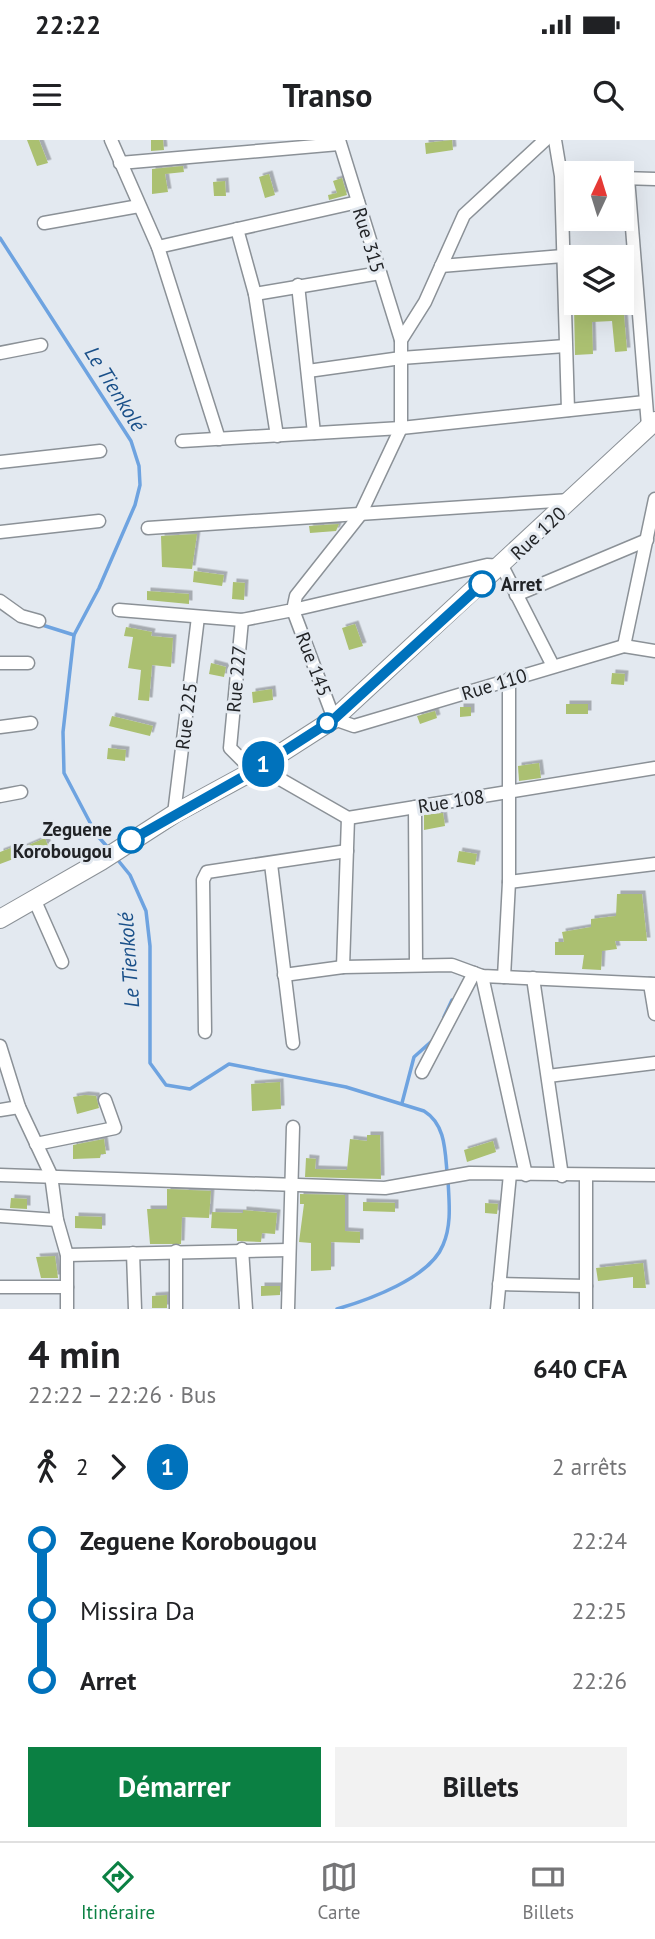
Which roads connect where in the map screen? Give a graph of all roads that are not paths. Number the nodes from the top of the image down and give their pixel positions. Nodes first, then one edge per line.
1 (111, 140) edge
2 (545, 140) edge
3 (555, 140) edge
4 (339, 142) edge
5 (120, 163) junction
6 (561, 176) junction
7 (564, 176) edge
8 (634, 178) edge
9 (655, 179) edge
10 (358, 202) junction
11 (139, 206) junction
12 (44, 223) dead end
13 (237, 229) junction
14 (630, 231) edge
15 (158, 247) junction
16 (563, 256) junction
17 (441, 266) junction
18 (380, 273) junction
19 (298, 285) junction
20 (255, 293) junction
21 (401, 341) junction
22 (41, 345) dead end
23 (565, 346) junction
24 (0, 353) edge
25 (401, 358) junction
26 (308, 370) junction
27 (645, 402) junction
28 (568, 410) junction
29 (652, 424) edge
30 (401, 428) junction
31 (314, 433) junction
32 (277, 436) junction
33 (219, 439) junction
34 (182, 441) dead end
35 (100, 451) dead end
36 (0, 462) edge
37 (574, 499) junction
38 (655, 499) edge
39 (360, 515) junction
40 (99, 521) dead end
41 (148, 528) dead end
42 (0, 532) edge
43 (647, 540) junction
44 (502, 566) junction
45 (516, 595) junction
46 (0, 601) edge
47 (119, 610) dead end
48 (293, 610) junction
49 (198, 617) junction
50 (242, 620) junction
51 (39, 621) dead end
52 (624, 646) junction
53 (655, 651) edge
54 (0, 663) edge
55 (29, 663) dead end
56 (553, 666) junction
57 (509, 679) junction
58 (334, 719) junction
59 (32, 723) dead end
60 (0, 727) edge
61 (655, 768) edge
62 (256, 769) junction
63 (21, 792) dead end
64 (508, 792) junction
65 (0, 796) edge
66 (415, 807) junction
67 (174, 814) junction
68 (348, 818) junction
69 (347, 851) junction
70 (271, 864) junction
71 (655, 864) edge
72 (509, 882) junction
73 (35, 901) junction
74 (0, 919) edge
75 (62, 962) dead end
76 (416, 964) junction
77 (343, 967) junction
78 (478, 974) junction
79 (284, 975) junction
80 (504, 977) junction
81 (533, 978) junction
82 (652, 984) edge
83 (655, 1014) edge
84 (205, 1032) dead end
85 (293, 1043) dead end
86 (0, 1046) edge
87 (655, 1063) edge
88 (422, 1073) dead end
89 (548, 1076) junction
90 (105, 1100) dead end
91 (19, 1107) junction
92 (0, 1110) edge
93 (293, 1127) dead end
94 (36, 1144) junction
95 (510, 1174) junction
96 (0, 1175) edge
97 (51, 1175) junction
98 (526, 1175) junction
99 (586, 1175) junction
100 (655, 1175) edge
101 (562, 1176) junction
102 (290, 1184) junction
103 (0, 1216) edge
104 (57, 1220) junction
105 (242, 1250) junction
106 (288, 1250) junction
107 (176, 1251) junction
108 (133, 1253) junction
109 (67, 1255) junction
110 (499, 1283) junction
111 (586, 1286) junction
112 (0, 1287) edge
113 (67, 1287) junction
114 (68, 1309) edge
115 (135, 1309) edge
116 (176, 1309) edge
117 (246, 1309) edge
118 (288, 1309) edge
119 (496, 1309) edge
120 (586, 1309) edge

1 - 5 street
2 - 17 street
3 - 6 street
4 - 5 street
4 - 10 street, Rue 315
5 - 11 street
6 - 7 street
6 - 16 street
8 - 9 street
10 - 13 street
10 - 18 street, Rue 315
11 - 12 street
11 - 15 street
13 - 15 street
13 - 20 street
14 - 27 street
15 - 33 street
16 - 17 street
16 - 23 street
17 - 21 street
18 - 19 street
18 - 21 street, Rue 315
19 - 20 street
19 - 26 street
20 - 32 street
21 - 25 street
22 - 24 street
23 - 25 street
23 - 28 street
25 - 26 street
25 - 30 street
26 - 31 street
27 - 28 street
27 - 29 street
28 - 30 street
29 - 37 main road, Rue 120
30 - 31 street
30 - 39 street
31 - 32 street
32 - 33 street
33 - 34 street
35 - 36 street
37 - 39 street
37 - 44 main road, Rue 120
38 - 43 street
39 - 41 street
39 - 48 street
40 - 42 street
43 - 45 street
43 - 52 street
44 - 45 street
44 - 48 street
44 - 58 main road, Rue 120
45 - 56 street
46 - 51 street
47 - 49 street
48 - 50 street
48 - 58 street, Rue 145
49 - 50 street
49 - 67 street, Rue 225
50 - 62 street, Rue 227
52 - 53 street, Rue 110
52 - 56 street, Rue 110
54 - 55 street
56 - 57 street, Rue 110
57 - 58 street, Rue 110
57 - 64 street
58 - 62 main road, Rue 120
59 - 60 street
61 - 64 street, Rue 108
62 - 67 main road, Rue 120
62 - 68 street
63 - 65 street
64 - 66 street, Rue 108
64 - 72 street
66 - 68 street, Rue 108
66 - 76 street
67 - 73 main road, Rue 120
68 - 69 street
69 - 70 street
69 - 77 street
70 - 79 street
70 - 84 street
71 - 72 street
72 - 80 street
73 - 74 main road, Rue 120
73 - 75 street
76 - 77 street
76 - 78 street
77 - 79 street
78 - 80 street
78 - 88 street
78 - 98 street
79 - 85 street
80 - 81 street
81 - 82 street
81 - 89 street
82 - 83 street
86 - 91 street
87 - 89 street
89 - 101 street
90 - 94 street
91 - 92 street
91 - 94 street
93 - 102 street
94 - 97 street
95 - 98 street
95 - 102 street
95 - 110 street
96 - 97 street
97 - 102 street
97 - 104 street
98 - 101 street
99 - 100 street
99 - 101 street
99 - 111 street
102 - 106 street
103 - 104 street
104 - 109 street
105 - 106 street
105 - 107 street
105 - 117 street
106 - 118 street
107 - 108 street
107 - 116 street
108 - 109 street
108 - 115 street
109 - 113 street
110 - 111 street
110 - 119 street
111 - 120 street
112 - 113 street
113 - 114 street

